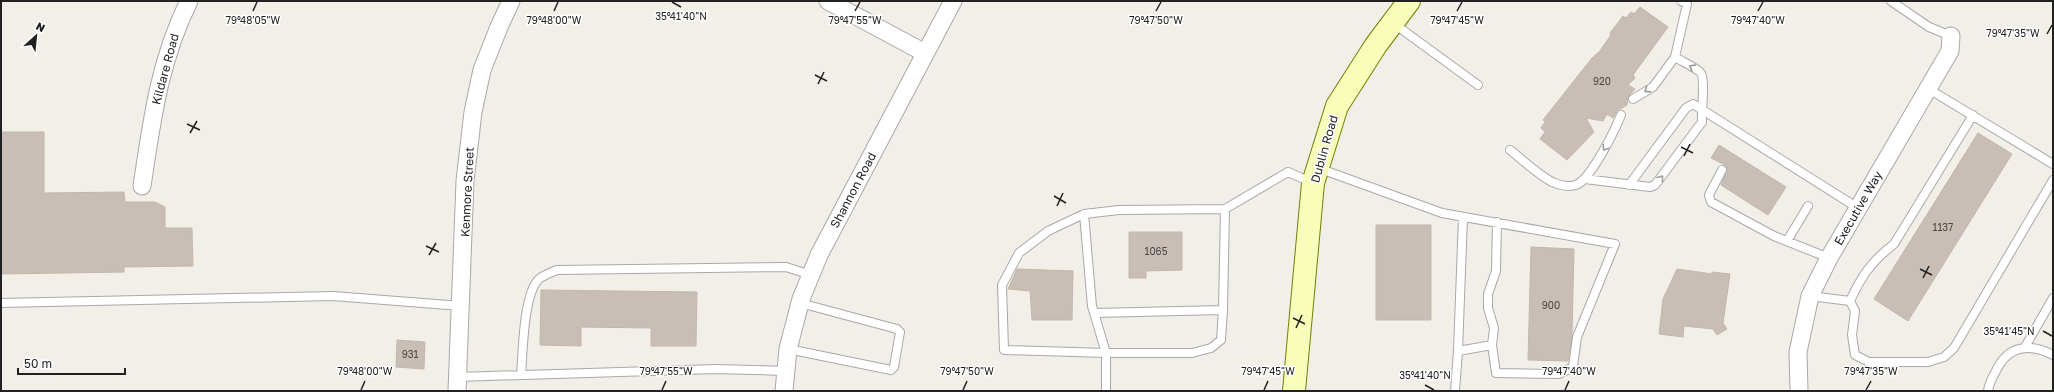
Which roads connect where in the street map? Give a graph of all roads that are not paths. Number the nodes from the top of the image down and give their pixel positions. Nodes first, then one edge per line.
1 (189, 1) edge
2 (511, 1) edge
3 (828, 1) edge
4 (953, 1) edge
5 (1681, 1) edge
6 (1891, 1) edge
7 (1401, 8) edge
8 (1951, 36) joint
9 (925, 53) junction
10 (1675, 57) junction
11 (1478, 85) dead end
12 (1927, 88) junction
13 (1634, 99) dead end
14 (1701, 109) junction
15 (1621, 115) dead end
16 (1973, 116) junction
17 (1510, 150) dead end
18 (2053, 164) edge
19 (1722, 170) dead end
20 (1315, 175) junction
21 (1584, 179) junction
22 (2053, 180) edge
23 (1629, 185) junction
24 (142, 186) dead end
25 (1808, 206) dead end
26 (1858, 208) junction
27 (1225, 209) junction
28 (1084, 214) junction
29 (1463, 216) junction
30 (1497, 222) junction
31 (1787, 241) junction
32 (1829, 258) junction
33 (811, 275) junction
34 (1810, 296) junction
35 (2053, 298) edge
36 (1850, 301) junction
37 (1, 303) edge
38 (800, 303) junction
39 (461, 306) junction
40 (1223, 310) junction
41 (1094, 313) junction
42 (1492, 345) junction
43 (2025, 347) junction
44 (788, 349) junction
45 (1458, 351) junction
46 (1106, 353) junction
47 (2053, 355) edge
48 (786, 371) junction
49 (521, 375) junction
50 (457, 384) edge
51 (784, 391) edge
52 (1106, 391) edge
53 (1294, 391) edge
54 (1455, 391) edge
55 (1798, 391) edge
56 (1988, 391) edge

1 - 24 street, Kildare Road
2 - 39 street, Kenmore Street
3 - 9 street
4 - 9 street, Shannon Road
5 - 10 lane
6 - 8 lane
7 - 11 lane
7 - 20 street, Dublin Road
8 - 12 street, Executive Way
9 - 33 street, Shannon Road
10 -> 13 lane
14 -> 10 lane
12 - 16 lane
12 - 26 street, Executive Way
14 - 23 lane
23 -> 14 lane
14 - 26 lane
15 -> 21 lane
16 - 18 lane
16 - 36 lane
17 - 21 lane
19 - 31 lane
20 - 27 lane
20 - 29 lane
20 - 53 street, Dublin Road
21 - 23 lane
22 - 36 lane
25 - 31 lane
26 - 32 street, Executive Way
27 - 28 lane
27 - 40 lane
28 - 41 lane
28 - 46 lane
29 - 30 lane
29 - 45 lane
30 - 42 lane
30 - 42 lane
31 - 32 lane
32 - 34 street, Executive Way
33 - 38 street, Shannon Road
33 - 49 lane
34 - 36 lane
34 - 55 street, Executive Way
35 - 43 lane
37 - 39 lane
38 - 44 street, Shannon Road
38 - 44 lane
39 - 50 street, Kenmore Street
40 - 41 lane
40 - 46 lane
41 - 46 lane
42 - 45 lane
43 - 47 lane
43 - 56 lane
44 - 48 street, Shannon Road
45 - 54 lane
46 - 52 lane
48 - 49 lane
48 - 51 street, Shannon Road
49 - 50 lane

